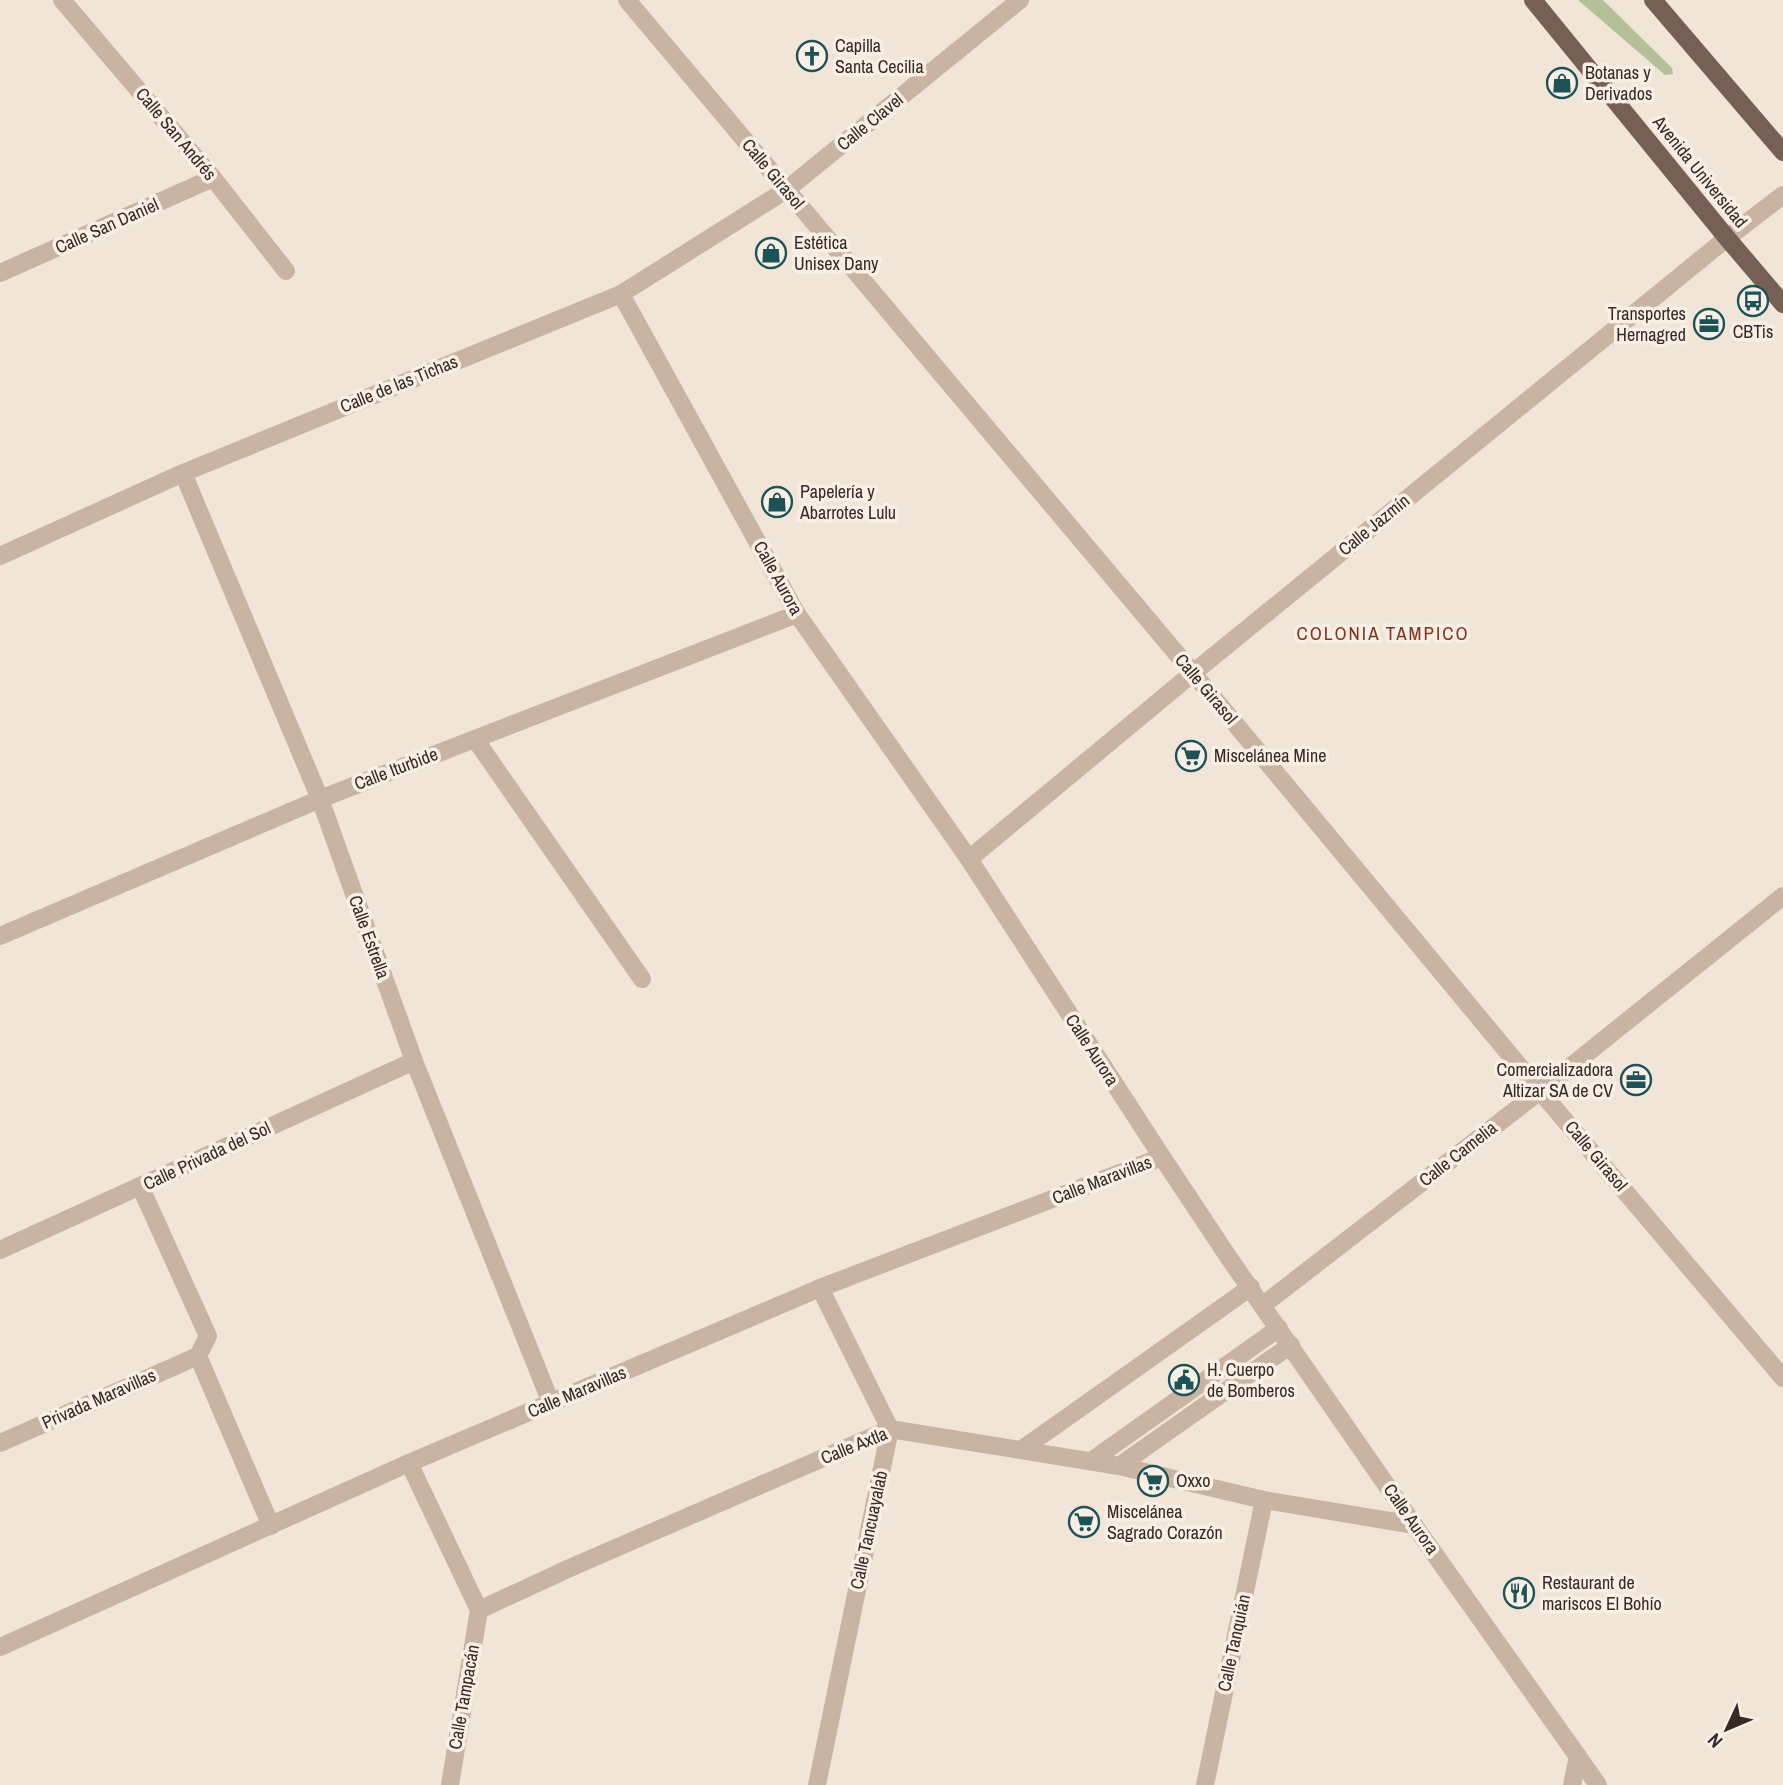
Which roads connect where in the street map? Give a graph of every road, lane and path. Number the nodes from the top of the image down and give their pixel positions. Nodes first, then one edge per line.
1 (62, 0) edge
2 (627, 0) edge
3 (1020, 0) edge
4 (1533, 0) edge
5 (1653, 0) edge
6 (1783, 152) edge
7 (213, 178) junction
8 (786, 190) junction
9 (1783, 195) edge
10 (1727, 238) junction
11 (286, 271) dead end
12 (0, 273) edge
13 (621, 294) junction
14 (1783, 304) edge
15 (183, 473) junction
16 (0, 556) edge
17 (797, 614) junction
18 (1193, 673) junction
19 (475, 739) junction
20 (320, 799) junction
21 (969, 859) junction
22 (1783, 896) edge
23 (0, 936) edge
24 (642, 979) dead end
25 (414, 1061) junction
26 (1540, 1091) junction
27 (1162, 1157) junction
28 (140, 1186) junction
29 (0, 1250) edge
30 (1251, 1287) junction
31 (820, 1288) junction
32 (1263, 1305) junction
33 (1279, 1328) junction
34 (1290, 1345) junction
35 (198, 1356) junction
36 (1783, 1378) edge
37 (551, 1402) junction
38 (890, 1429) junction
39 (0, 1443) edge
40 (1021, 1450) junction
41 (1091, 1461) junction
42 (409, 1463) junction
43 (1119, 1466) junction
44 (1264, 1500) junction
45 (1414, 1525) junction
46 (271, 1526) junction
47 (479, 1610) junction
48 (0, 1647) edge
49 (1578, 1756) junction
50 (450, 1785) edge
51 (817, 1785) edge
52 (1205, 1785) edge
53 (1572, 1785) edge
54 (1598, 1785) edge

1 - 7 street, Calle San Andrés
2 - 8 street, Calle Girasol
3 - 8 street, Calle Clavel
4 - 10 main road, Avenida Universidad
5 - 6 main road
7 - 11 street, Calle San Andrés
7 - 12 street, Calle San Daniel
8 - 13 street, Calle de las Tichas
8 - 18 street, Calle Girasol
9 - 10 street, Calle Jazmín
10 - 14 main road, Avenida Universidad
10 - 18 street, Calle Jazmín
13 - 15 street, Calle de las Tichas
13 - 17 street, Calle Aurora
15 - 16 street, Calle de las Tichas
15 - 20 street, Calle Estrella
17 - 19 street, Calle Iturbide
17 - 21 street, Calle Aurora
18 - 21 street, Calle Jazmín
18 - 26 street, Calle Girasol
19 - 20 street, Calle Iturbide
19 - 24 street
20 - 23 street, Calle Iturbide
20 - 25 street, Calle Estrella
21 - 27 street, Calle Aurora
22 - 26 street, Calle Camelia
25 - 28 street, Calle Privada del Sol
25 - 37 street, Calle Estrella
26 - 32 street, Calle Camelia
26 - 36 street, Calle Girasol
27 - 30 street, Calle Aurora
27 - 31 street, Calle Maravillas
28 - 29 street, Calle Privada del Sol
28 - 35 street
30 - 32 street, Calle Aurora
30 - 40 street
31 - 37 street, Calle Maravillas
31 - 38 street
32 - 33 street, Calle Aurora
33 - 34 street, Calle Aurora
33 - 41 street
34 - 43 street
34 - 45 street, Calle Aurora
35 - 39 street, Privada Maravillas
35 - 46 street
37 - 42 street, Calle Maravillas
38 - 40 street, Calle Axtla
38 - 47 street, Calle Axtla
38 - 51 street, Calle Tancuayalab
40 - 41 street, Calle Axtla
41 - 43 street, Calle Axtla
42 - 46 street, Calle Maravillas
42 - 47 street
43 - 44 street, Calle Axtla
44 - 45 street, Calle Axtla
44 - 52 street, Calle Tanquián
45 - 49 street, Calle Aurora
46 - 48 street, Calle Maravillas
47 - 50 street, Calle Tampacán
49 - 53 street
49 - 54 street, Calle Aurora

